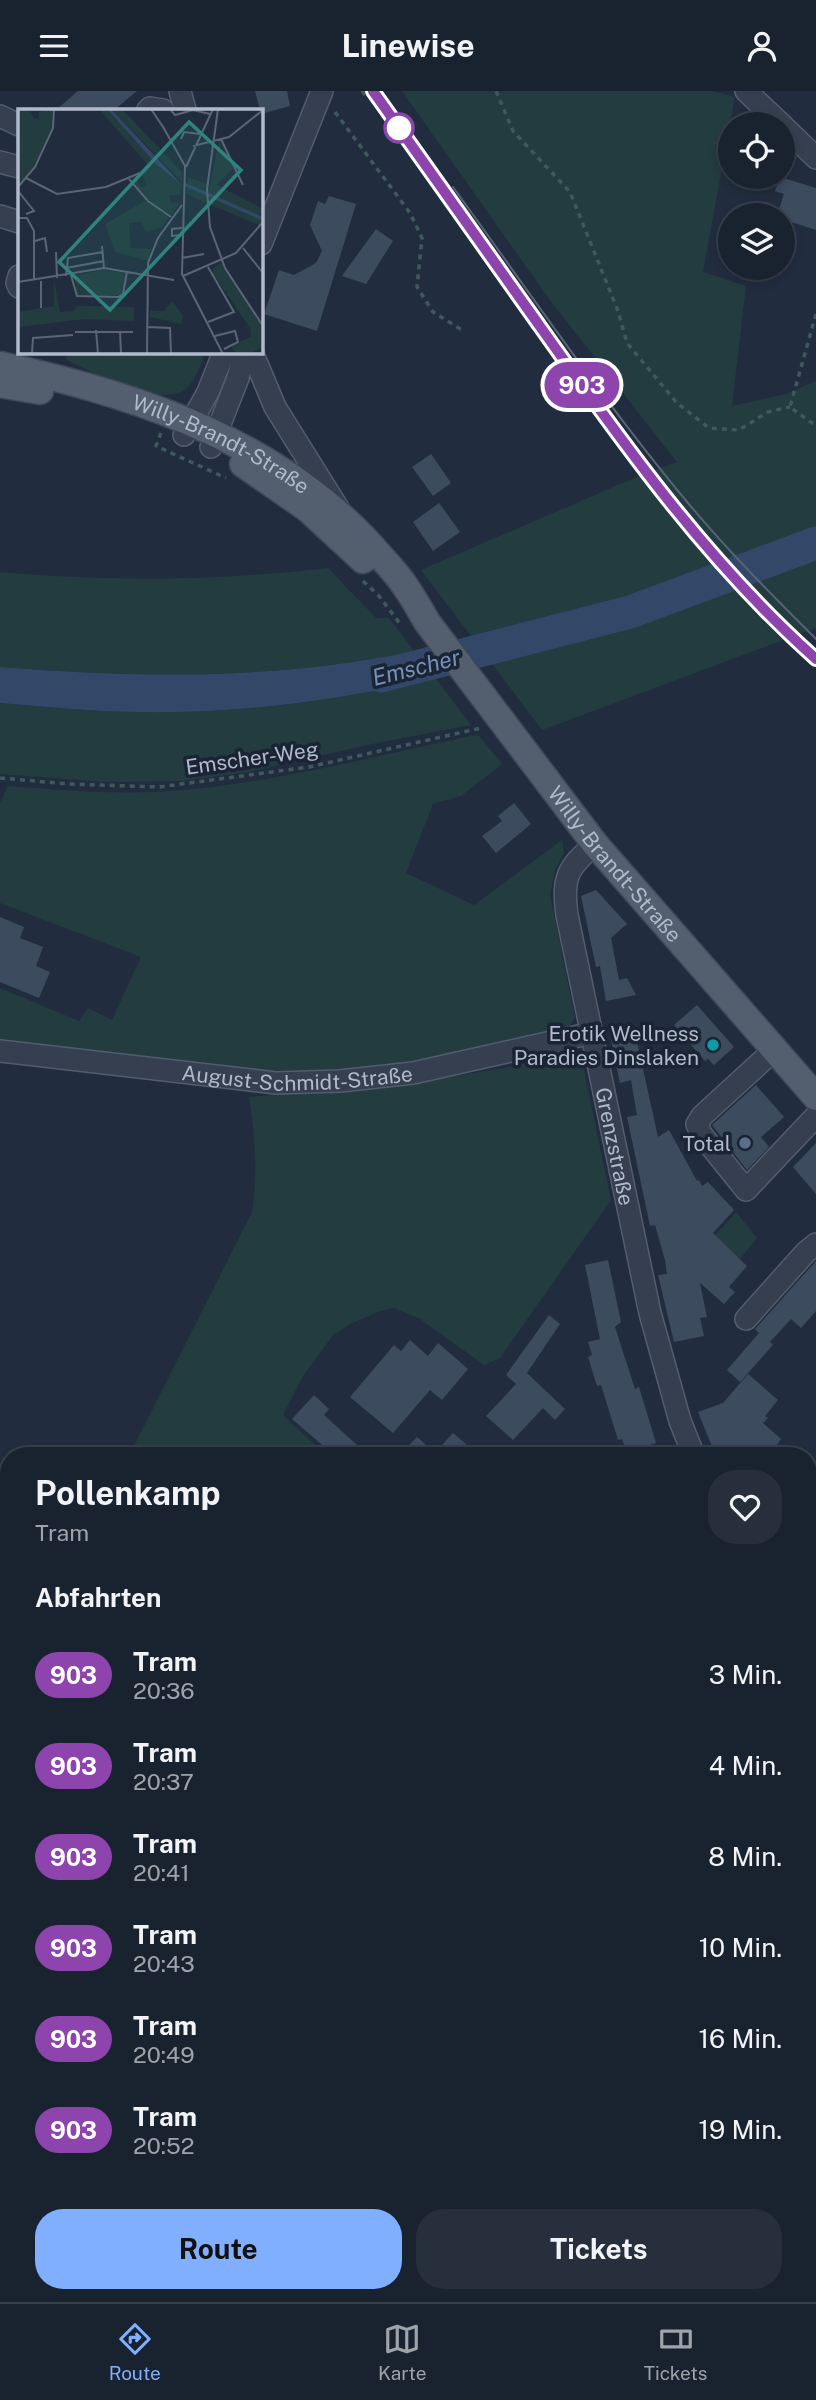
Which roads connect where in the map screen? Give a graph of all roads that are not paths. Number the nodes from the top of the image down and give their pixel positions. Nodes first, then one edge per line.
1 (746, 91) edge
2 (322, 92) edge
3 (175, 105) edge
4 (149, 109) edge
5 (768, 112) edge
6 (0, 116) edge
7 (18, 125) edge
8 (795, 138) edge
9 (816, 158) edge
10 (0, 162) edge
11 (18, 167) edge
12 (0, 216) edge
13 (18, 222) edge
14 (262, 242) edge
15 (224, 353) edge
16 (244, 353) edge
17 (252, 353) edge
18 (0, 365) edge
19 (0, 384) edge
20 (187, 428) junction
21 (213, 441) junction
22 (345, 518) junction
23 (415, 624) junction
24 (595, 843) junction
25 (592, 1033) junction
26 (775, 1050) junction
27 (0, 1051) edge
28 (816, 1097) edge
29 (816, 1116) edge
30 (816, 1244) edge
31 (746, 1319) dead end
32 (690, 1447) edge

1 - 5 street
2 - 14 street
3 - 4 street
6 - 7 street
8 - 9 street
10 - 11 street
12 - 13 street
15 - 20 street
16 - 21 street
17 - 22 street
18 - 20 main road, Willy-Brandt-Straße
19 - 20 main road, Willy-Brandt-Straße
20 - 21 main road, Willy-Brandt-Straße
21 - 22 main road, Willy-Brandt-Straße
21 - 23 main road, Willy-Brandt-Straße
22 - 23 main road, Willy-Brandt-Straße
23 - 24 main road, Willy-Brandt-Straße
24 - 25 street, Grenzstraße
24 - 26 main road, Willy-Brandt-Straße
25 - 27 street, August-Schmidt-Straße
25 - 32 street, Grenzstraße
26 - 28 main road, Willy-Brandt-Straße
26 - 29 street
30 - 31 street

